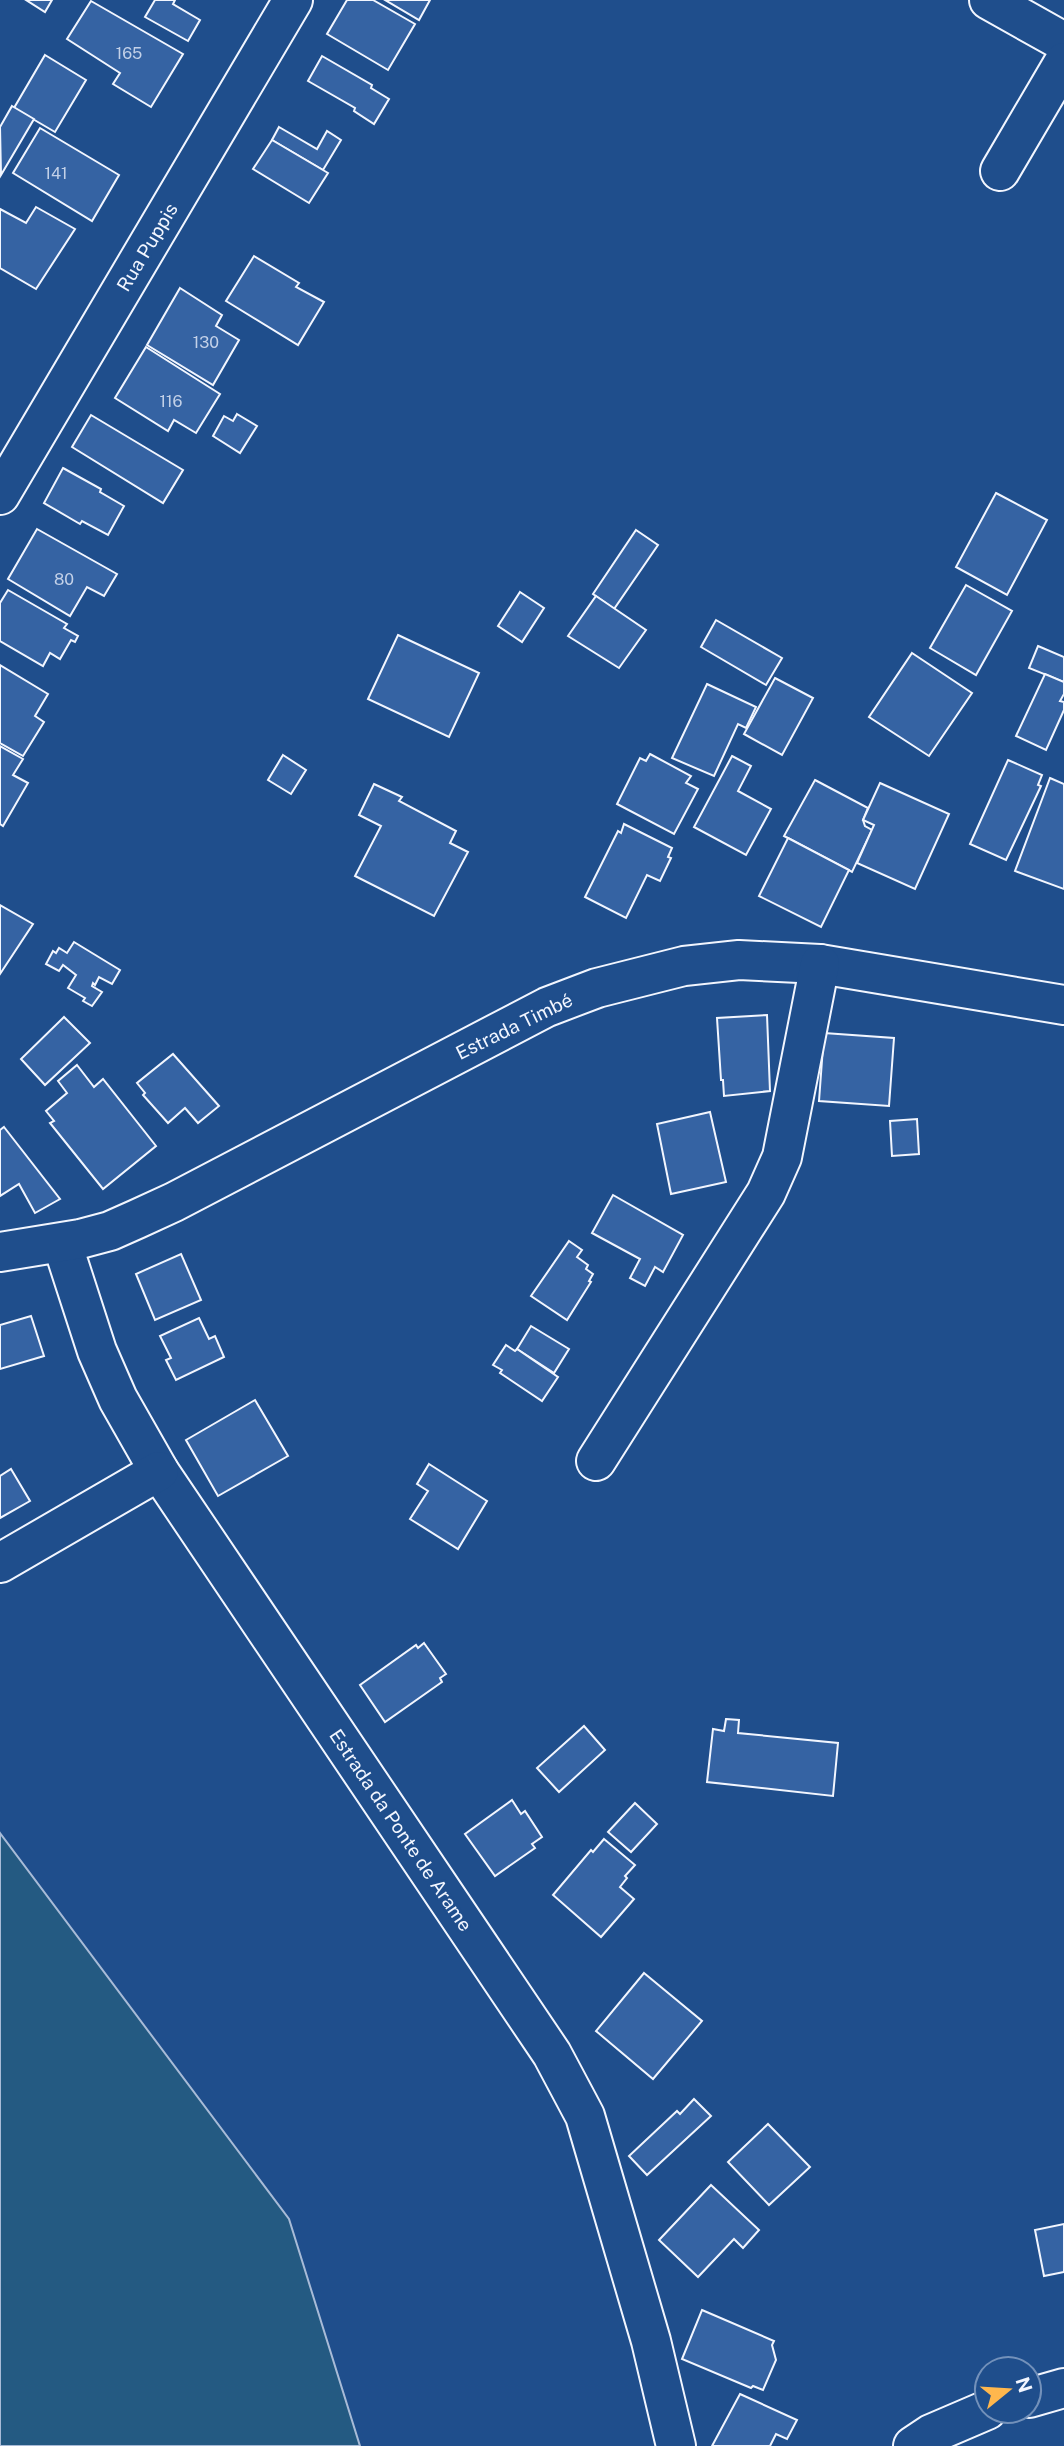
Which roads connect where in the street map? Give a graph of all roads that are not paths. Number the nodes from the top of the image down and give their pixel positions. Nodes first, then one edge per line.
1 (293, 0) edge
2 (989, 0) edge
3 (1064, 43) edge
4 (1064, 62) edge
5 (1000, 171) dead end
6 (0, 495) edge
7 (820, 964) junction
8 (1064, 1005) edge
9 (62, 1243) junction
10 (0, 1252) edge
11 (596, 1461) dead end
12 (159, 1471) junction
13 (0, 1563) edge
14 (1064, 2388) edge
15 (1043, 2394) edge
16 (973, 2416) edge
17 (676, 2446) edge
18 (913, 2446) edge

1 - 6 street, Rua Puppis
2 - 3 street
4 - 5 street
7 - 8 street, Estrada Timbé
7 - 9 street, Estrada Timbé
7 - 11 street
9 - 10 street, Estrada Timbé
9 - 12 street, Estrada da Ponte de Arame
12 - 13 street
12 - 17 street, Estrada da Ponte de Arame
14 - 15 street
16 - 18 street

